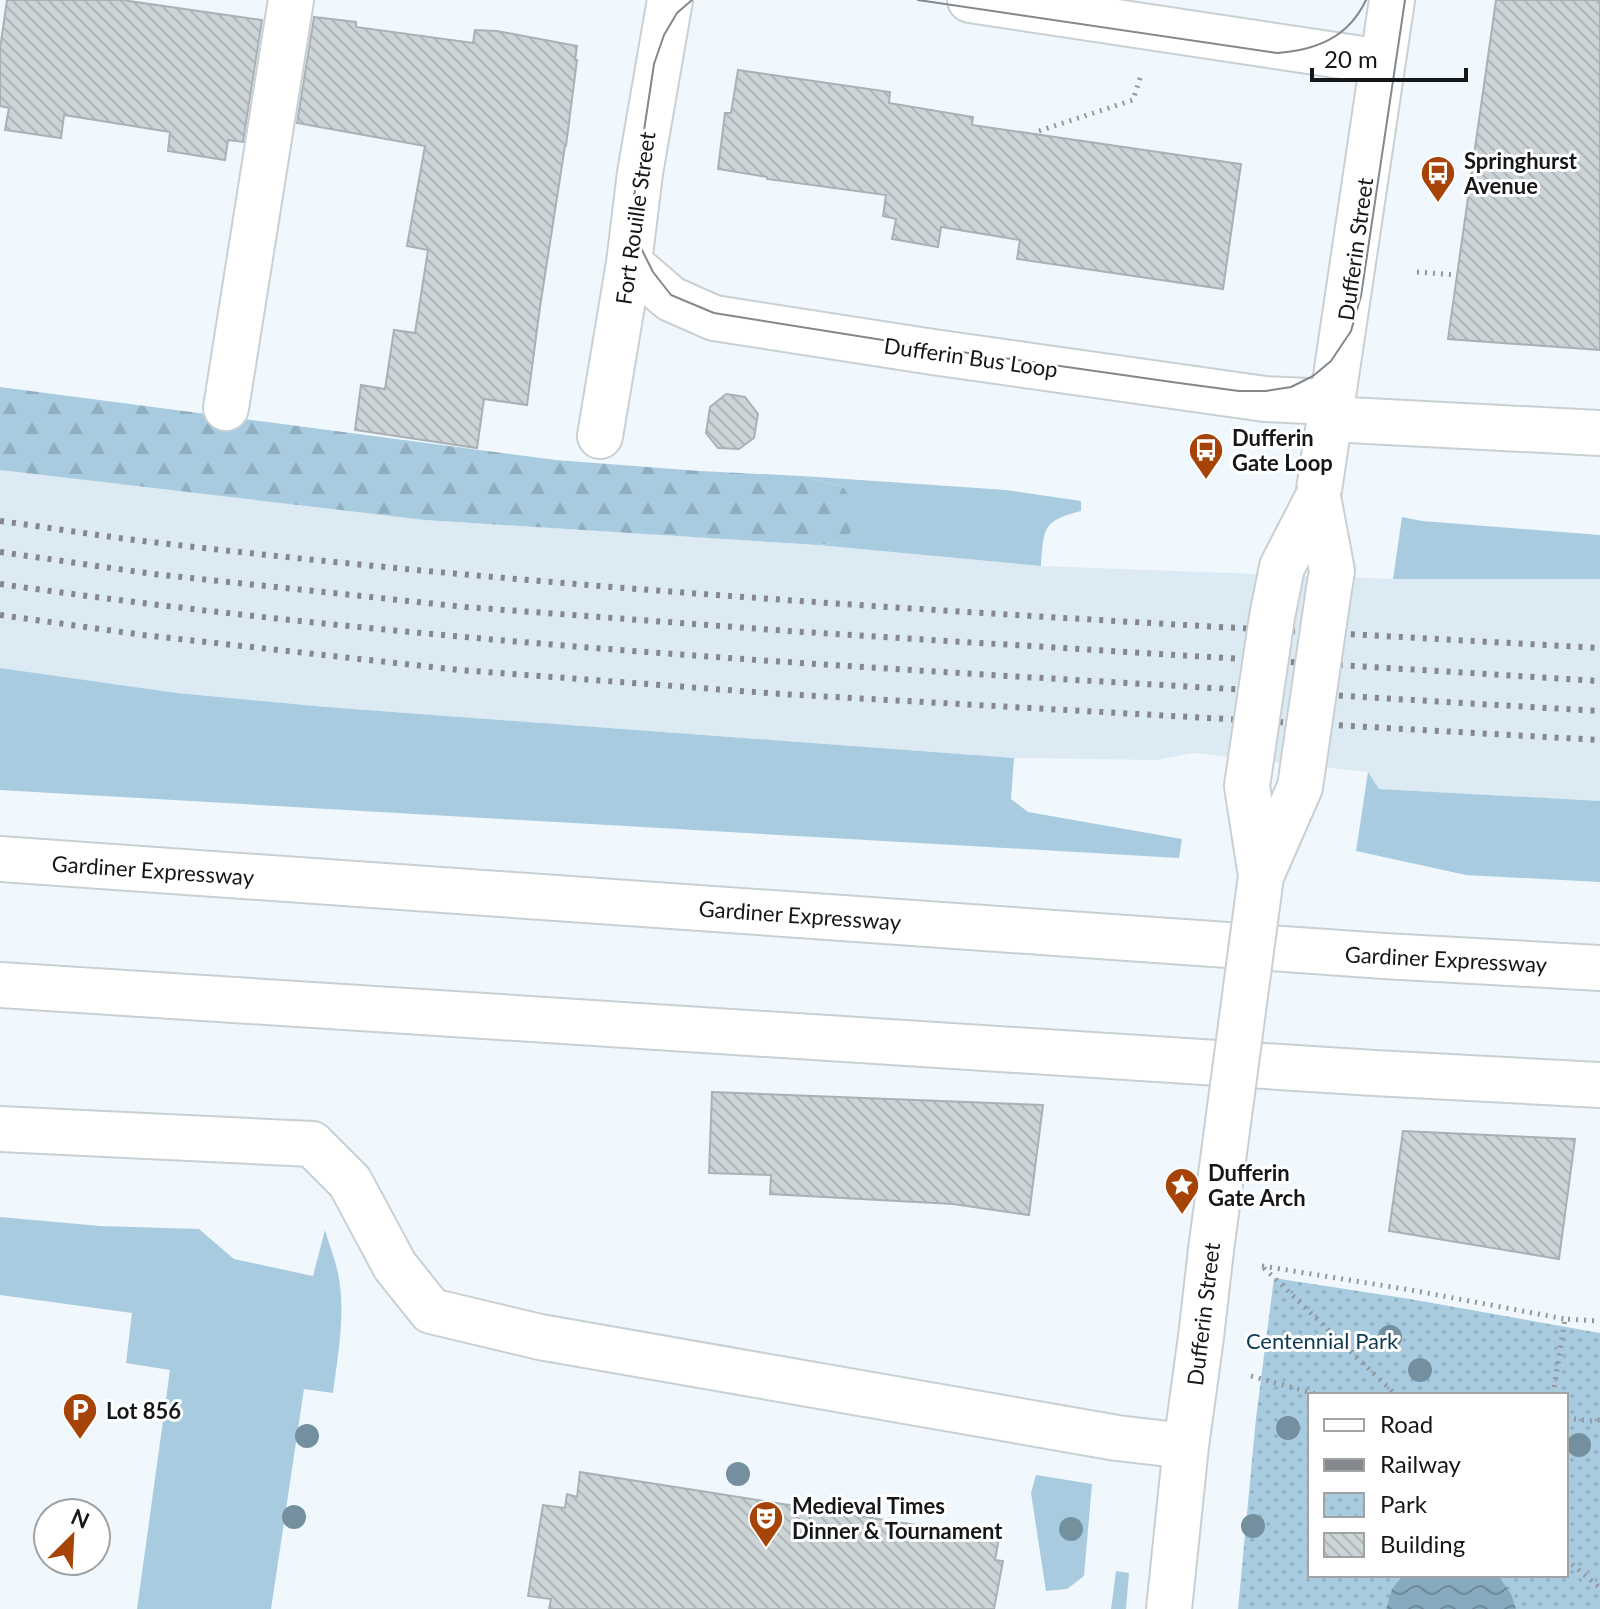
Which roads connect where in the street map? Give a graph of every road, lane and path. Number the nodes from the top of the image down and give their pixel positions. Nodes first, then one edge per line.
1 (291, 0) edge
2 (670, 0) edge
3 (970, 0) edge
4 (1392, 0) edge
5 (1382, 62) junction
6 (1141, 75) dead end
7 (1039, 131) dead end
8 (629, 263) junction
9 (1417, 272) dead end
10 (1457, 275) dead end
11 (226, 408) dead end
12 (1330, 411) junction
13 (1600, 433) edge
14 (600, 436) dead end
15 (0, 859) edge
16 (1600, 968) edge
17 (0, 985) edge
18 (1600, 1085) edge
19 (0, 1129) edge
20 (1565, 1319) junction
21 (1600, 1321) edge
22 (1251, 1376) dead end
23 (1312, 1393) edge
24 (1394, 1393) edge
25 (1553, 1393) edge
26 (1568, 1418) edge
27 (1600, 1420) edge
28 (1186, 1446) junction
29 (1568, 1561) edge
30 (1600, 1588) edge
31 (1169, 1609) edge

1 - 11 main road
2 - 8 main road, Fort Rouille Street
3 - 5 main road
4 - 5 main road, Dufferin Street
5 - 12 main road, Dufferin Street
6 - 7 path
8 - 12 main road, Dufferin Bus Loop
8 - 14 main road, Fort Rouille Street
9 - 10 path
12 - 13 main road, Dufferin Bus Loop
12 - 28 main road, Dufferin Street, bridge
15 - 16 main road, Gardiner Expressway
17 - 18 main road
19 - 28 main road
20 - 21 path
20 - 24 path
20 - 25 path
22 - 23 path
26 - 27 path
28 - 31 main road, Dufferin Street
29 - 30 path

